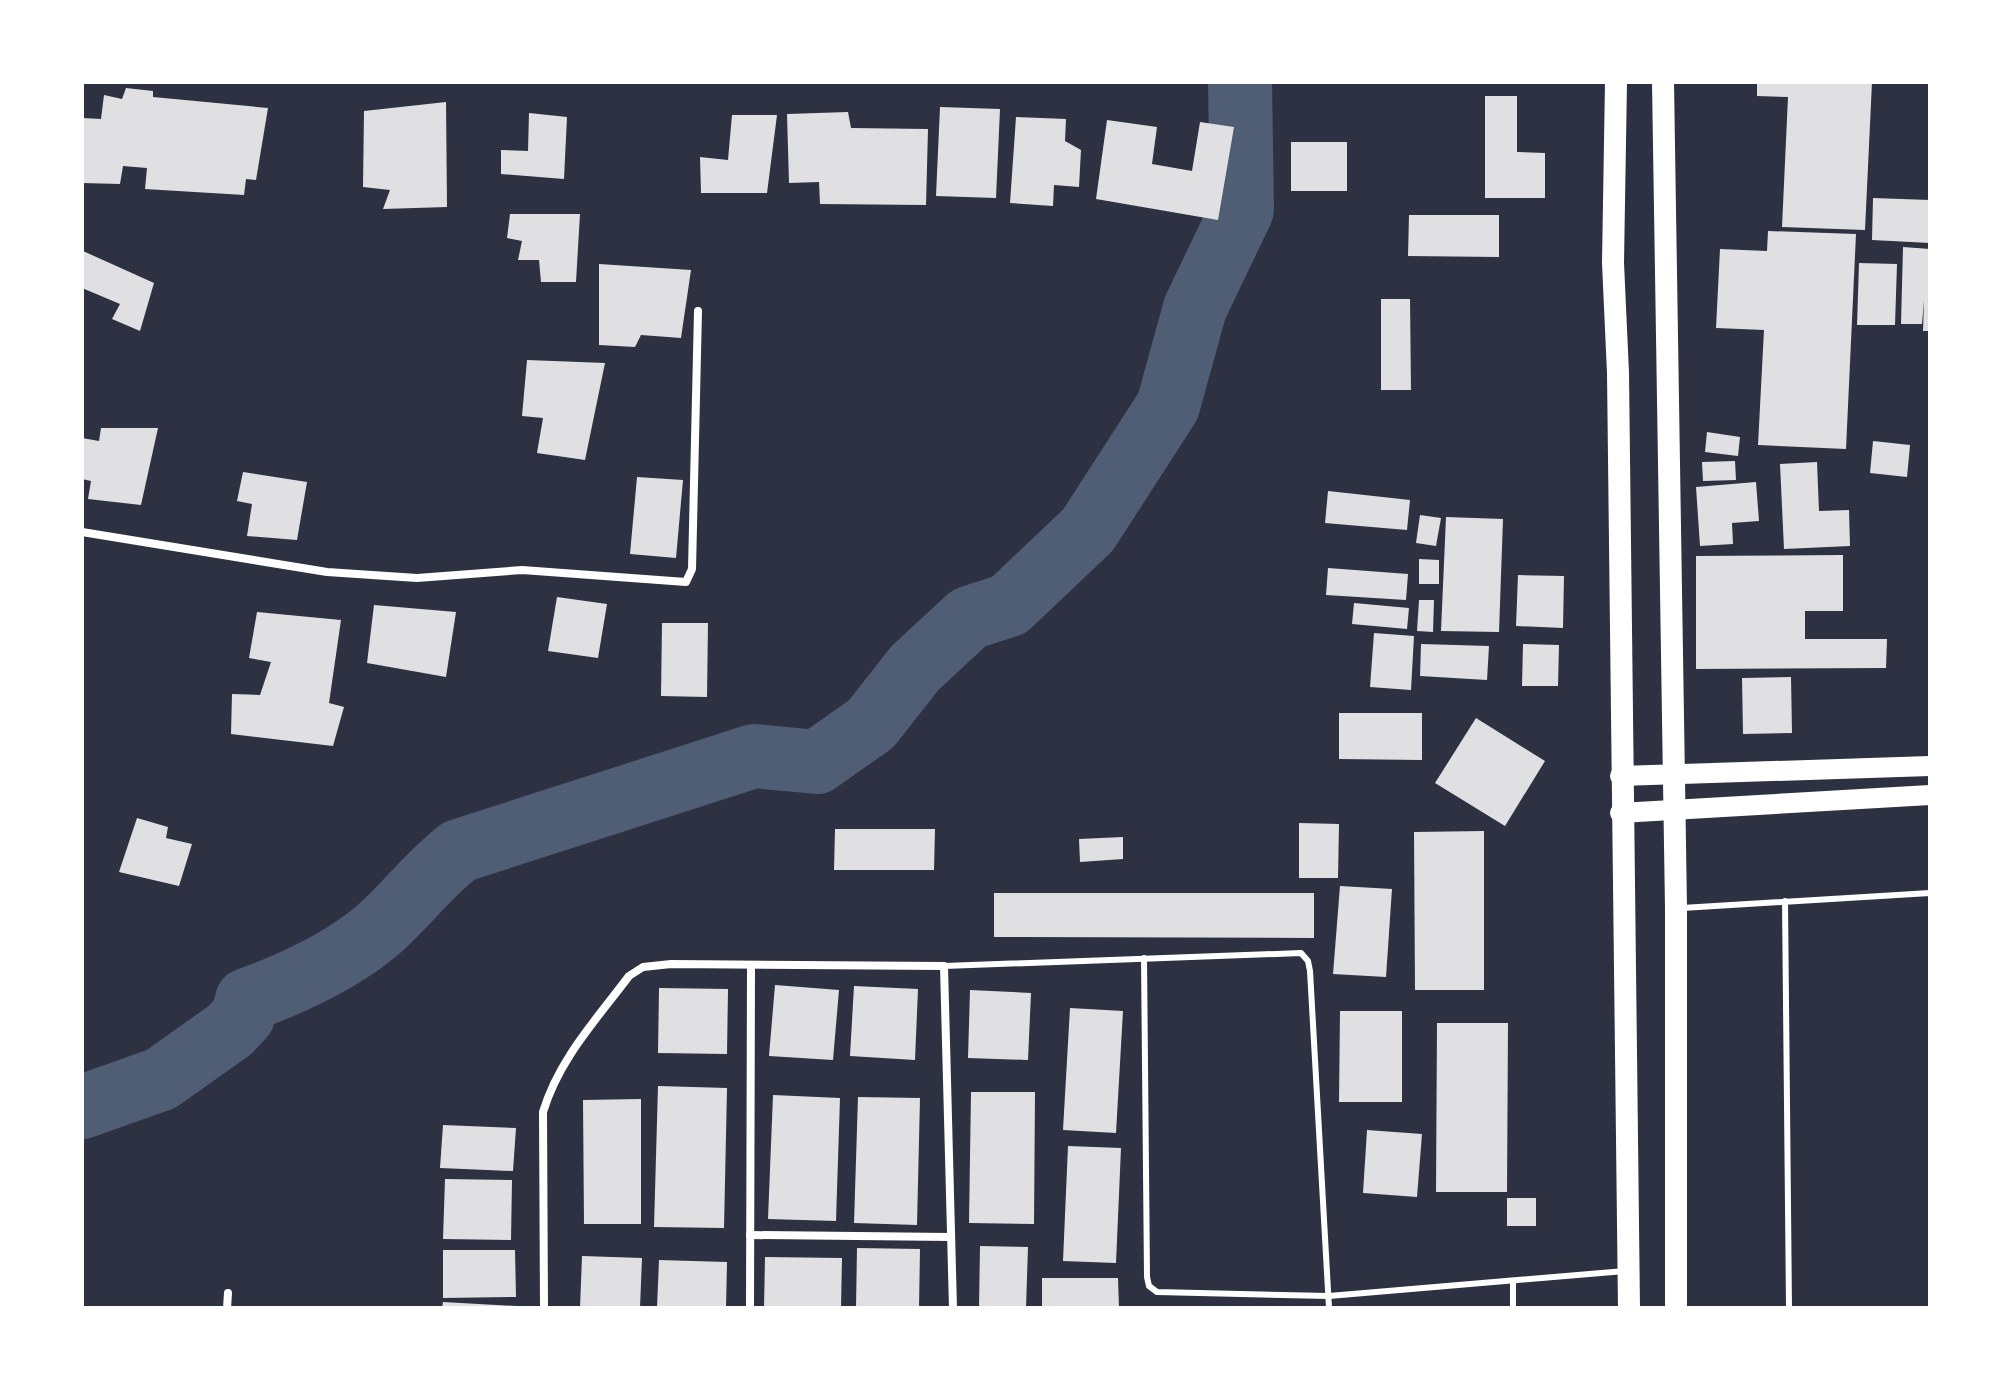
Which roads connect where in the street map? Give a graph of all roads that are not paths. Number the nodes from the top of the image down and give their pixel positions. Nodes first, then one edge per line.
1 (1616, 82) edge
2 (1663, 82) edge
3 (698, 311) dead end
4 (82, 532) edge
5 (1930, 766) edge
6 (1672, 774) junction
7 (1620, 776) junction
8 (1930, 795) edge
9 (1674, 809) junction
10 (1620, 813) junction
11 (1930, 893) edge
12 (1785, 901) junction
13 (1676, 908) junction
14 (1144, 958) junction
15 (944, 966) junction
16 (751, 967) junction
17 (750, 1235) junction
18 (951, 1237) junction
19 (1628, 1271) junction
20 (1513, 1281) junction
21 (228, 1293) dead end
22 (1329, 1296) junction
23 (227, 1308) edge
24 (544, 1308) edge
25 (750, 1308) edge
26 (953, 1308) edge
27 (1329, 1308) edge
28 (1513, 1308) edge
29 (1629, 1308) edge
30 (1676, 1308) edge
31 (1789, 1308) edge

1 - 7 highway
2 - 6 highway
3 - 4 street
5 - 6 main road
6 - 7 main road
6 - 9 highway
7 - 10 highway
8 - 9 main road
9 - 10 main road
9 - 13 highway
10 - 19 highway
11 - 12 lane
12 - 13 lane
12 - 31 lane
13 - 30 highway
14 - 15 lane
14 - 22 lane
14 - 22 lane
15 - 16 street
15 - 18 street
16 - 17 street
16 - 24 street
17 - 18 street
17 - 25 street
18 - 26 street
19 - 20 lane
19 - 29 highway
20 - 22 lane
20 - 28 lane
21 - 23 street
22 - 27 lane

